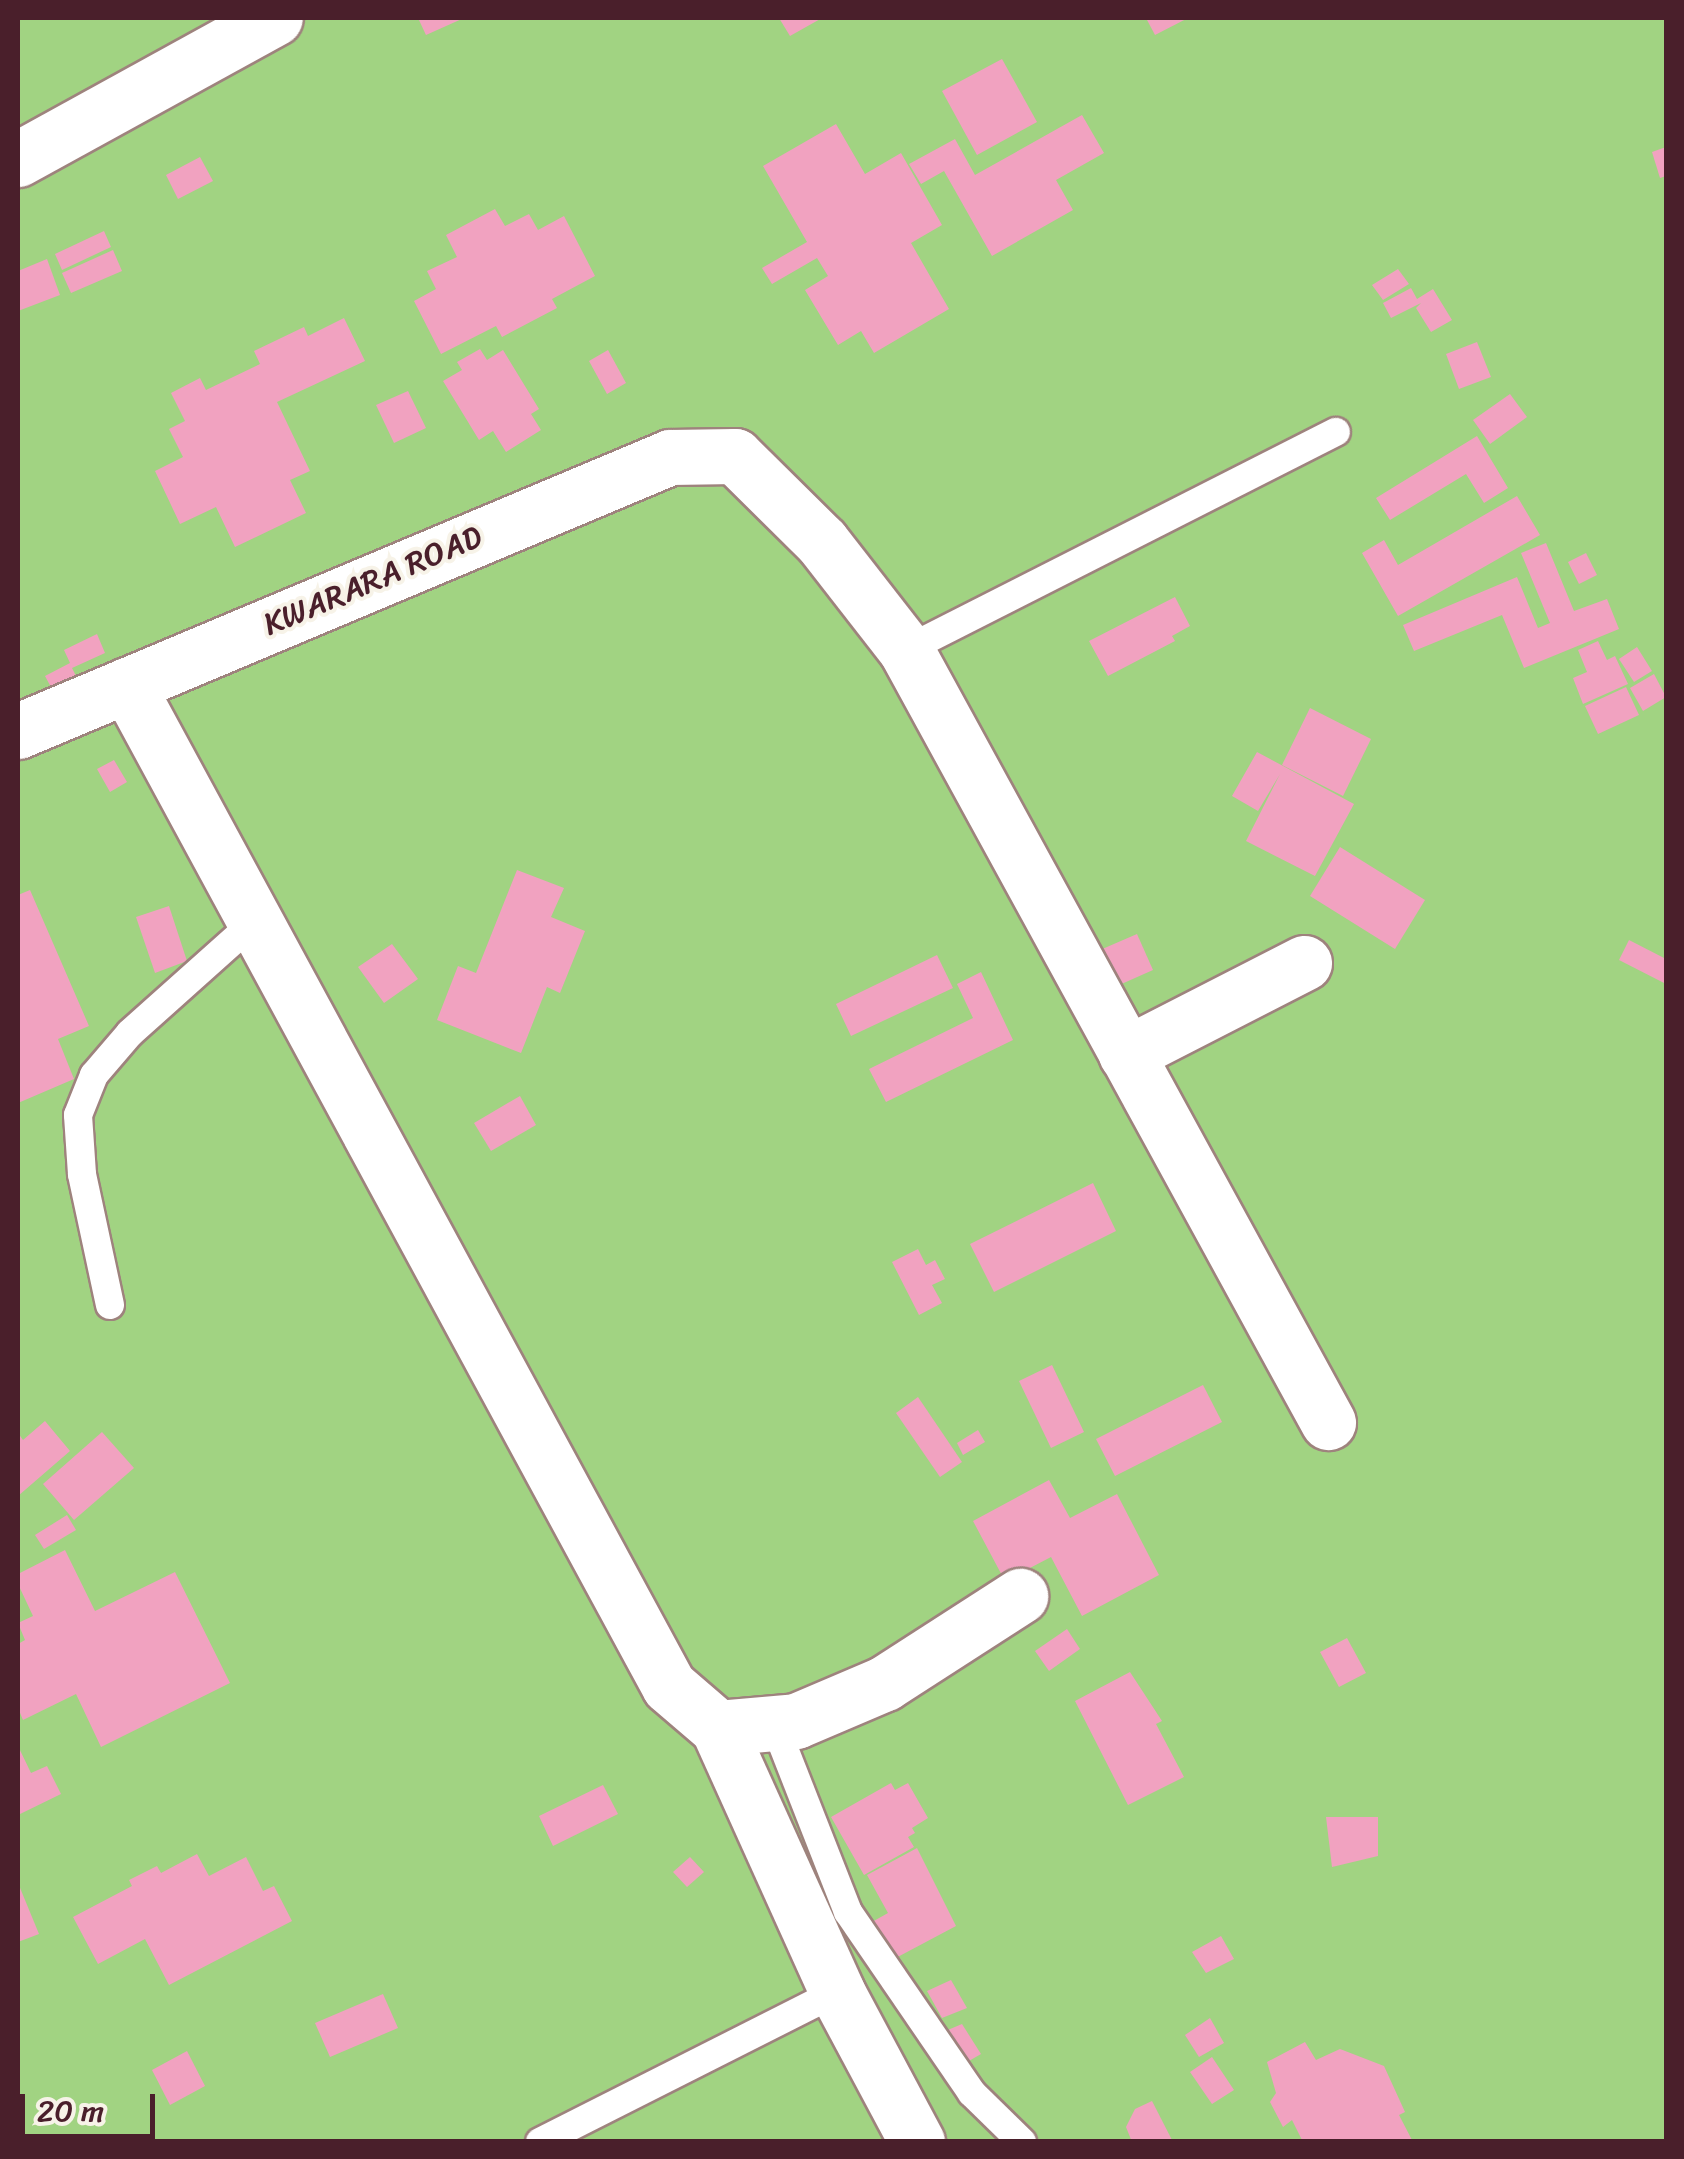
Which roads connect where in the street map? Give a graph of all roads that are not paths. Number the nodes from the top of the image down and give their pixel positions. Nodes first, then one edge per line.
1 (275, 18) edge
2 (18, 159) edge
3 (1336, 432) dead end
4 (906, 650) junction
5 (127, 685) junction
6 (18, 732) edge
7 (254, 922) junction
8 (1304, 963) dead end
9 (1126, 1054) junction
10 (110, 1305) dead end
11 (1328, 1422) dead end
12 (1020, 1596) dead end
13 (774, 1723) junction
14 (718, 1728) junction
15 (836, 1992) junction
16 (540, 2142) edge
17 (917, 2142) edge
18 (1022, 2142) edge

1 - 2 street
3 - 4 lane
4 - 5 street, KWARARA ROAD
4 - 9 street
5 - 6 street, KWARARA ROAD
5 - 7 street
7 - 10 lane
7 - 14 street
8 - 9 street
9 - 11 street
12 - 13 street
13 - 14 street
13 - 18 lane
14 - 15 street
15 - 16 lane
15 - 17 street

